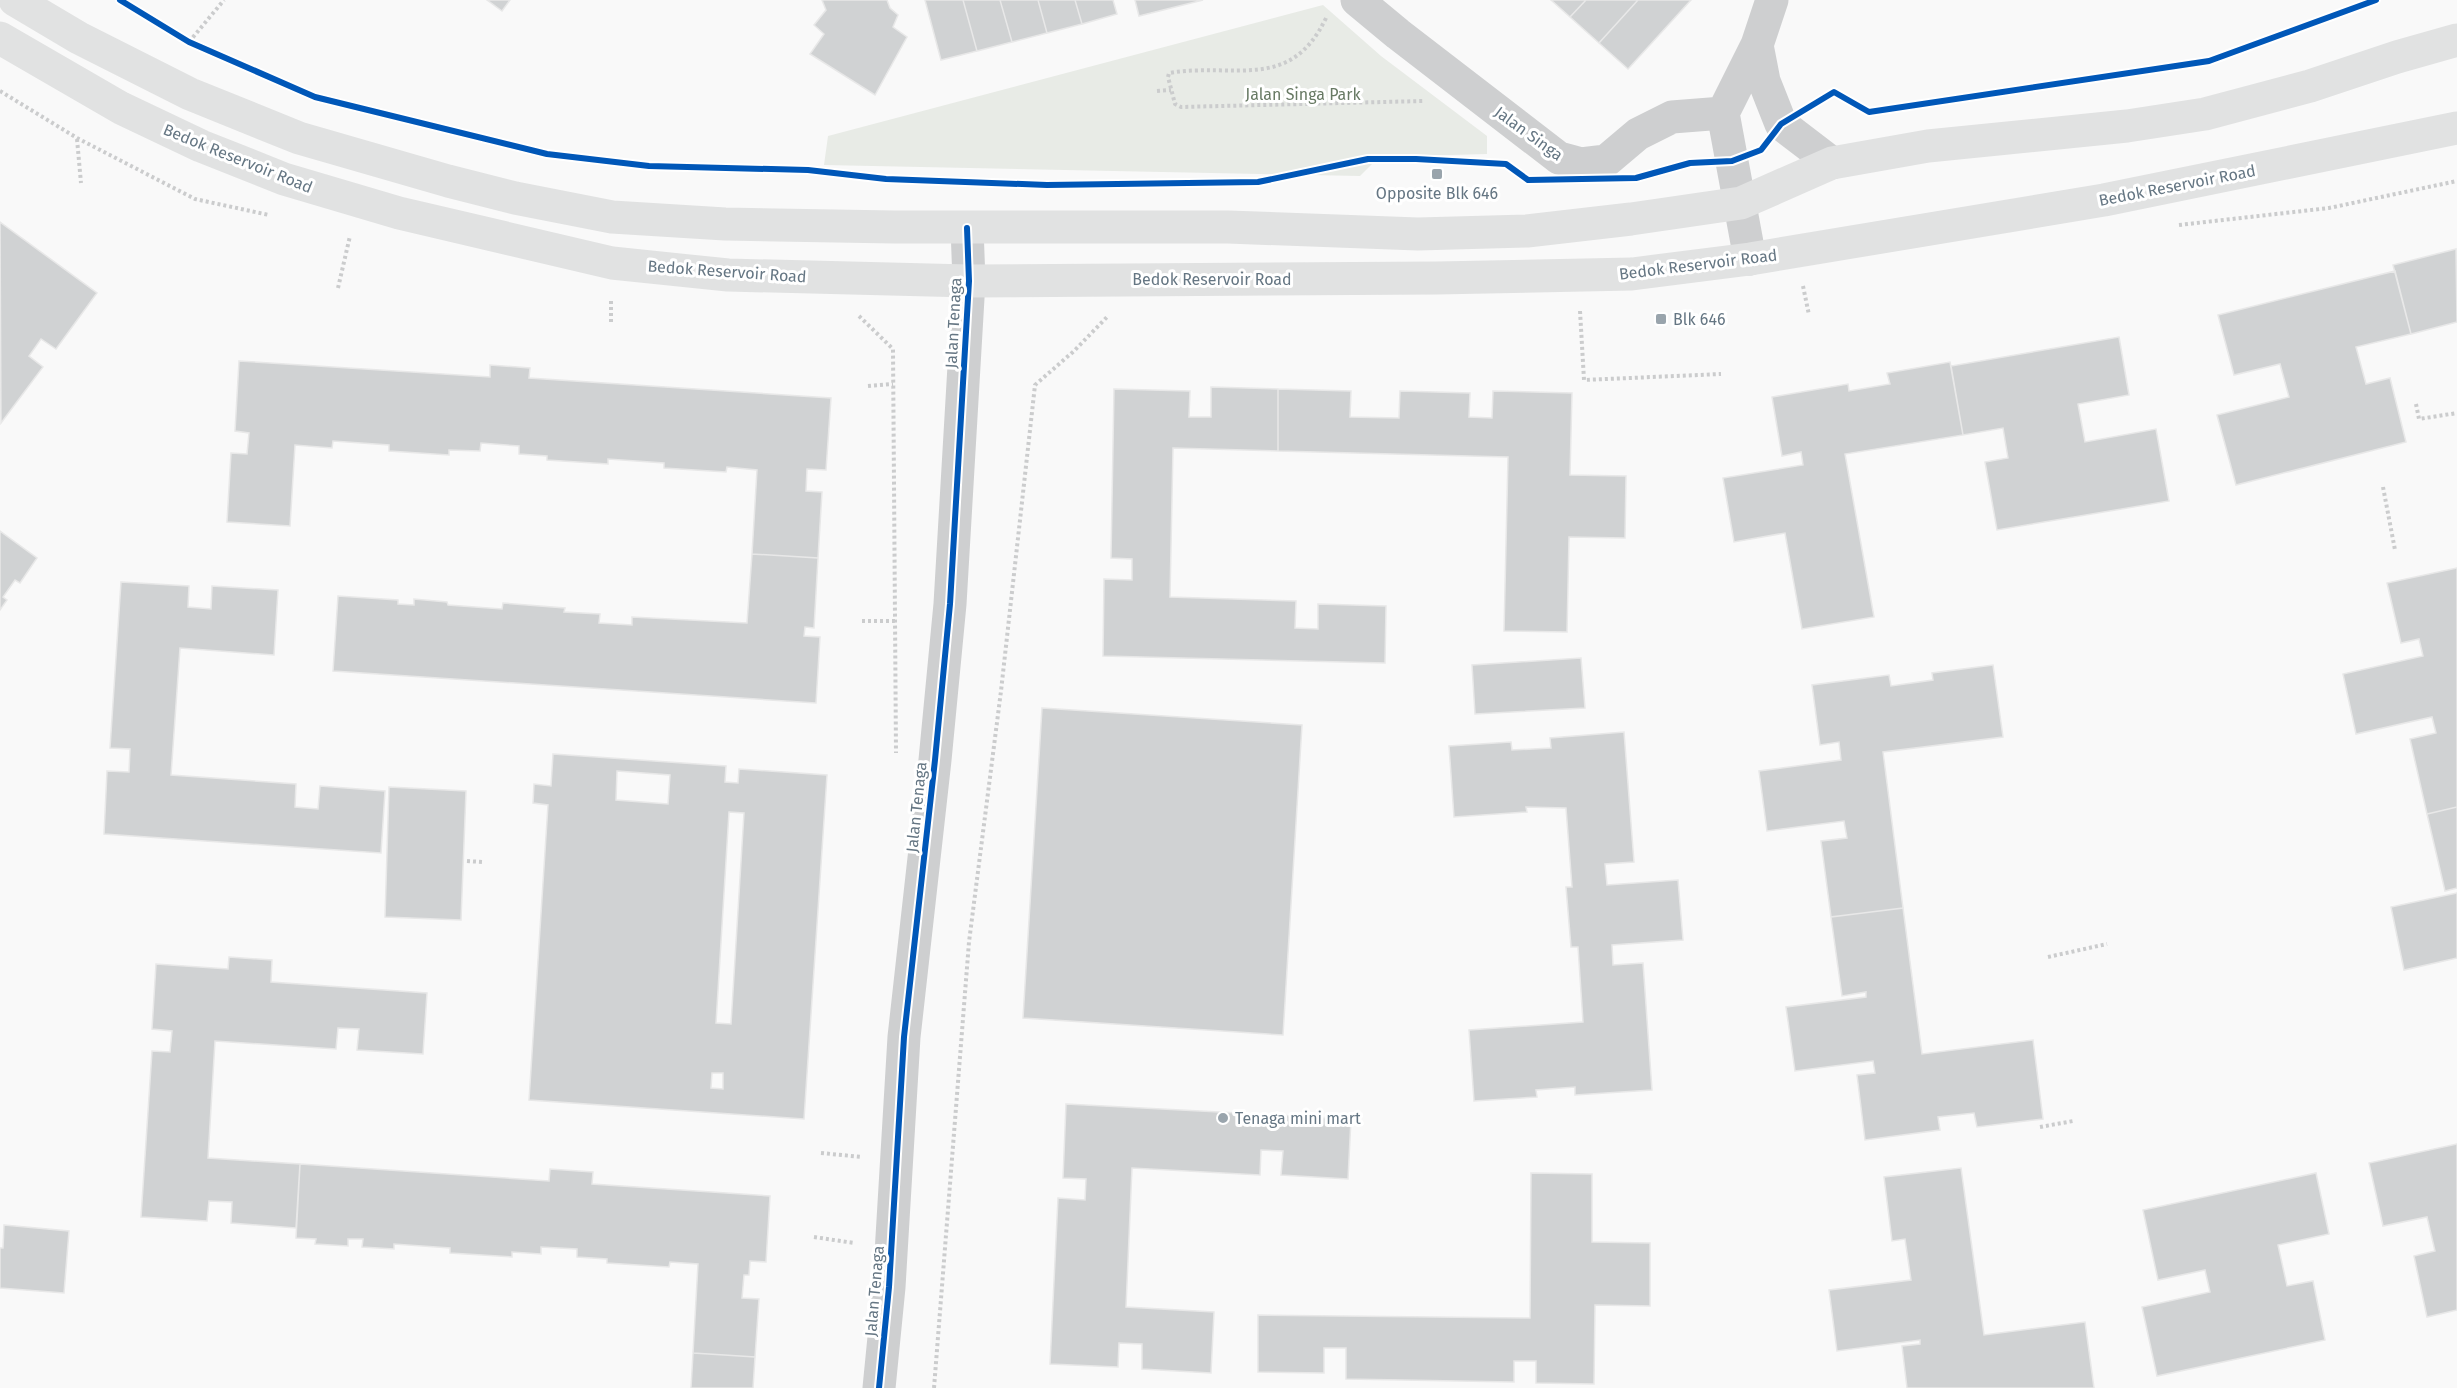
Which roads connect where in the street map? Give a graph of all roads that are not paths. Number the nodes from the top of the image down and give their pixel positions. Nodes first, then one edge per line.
1 (15, 0) edge
2 (1772, 0) edge
3 (1344, 5) edge
4 (0, 38) edge
5 (2457, 40) edge
6 (1757, 45) junction
7 (1723, 113) junction
8 (2457, 128) edge
9 (1832, 163) junction
10 (1741, 203) junction
11 (967, 228) junction
12 (1750, 259) junction
13 (969, 281) junction
14 (879, 1388) edge

1 - 11 main road
2 - 6 street
3 - 7 street, Jalan Singa
4 - 13 main road, Bedok Reservoir Road
5 - 9 main road
6 - 7 street
6 - 9 street
7 - 10 street
8 - 12 main road, Bedok Reservoir Road
9 - 10 main road
10 - 11 main road
10 - 12 street
11 - 13 street, Jalan Tenaga
12 - 13 main road, Bedok Reservoir Road
13 - 14 street, Jalan Tenaga

